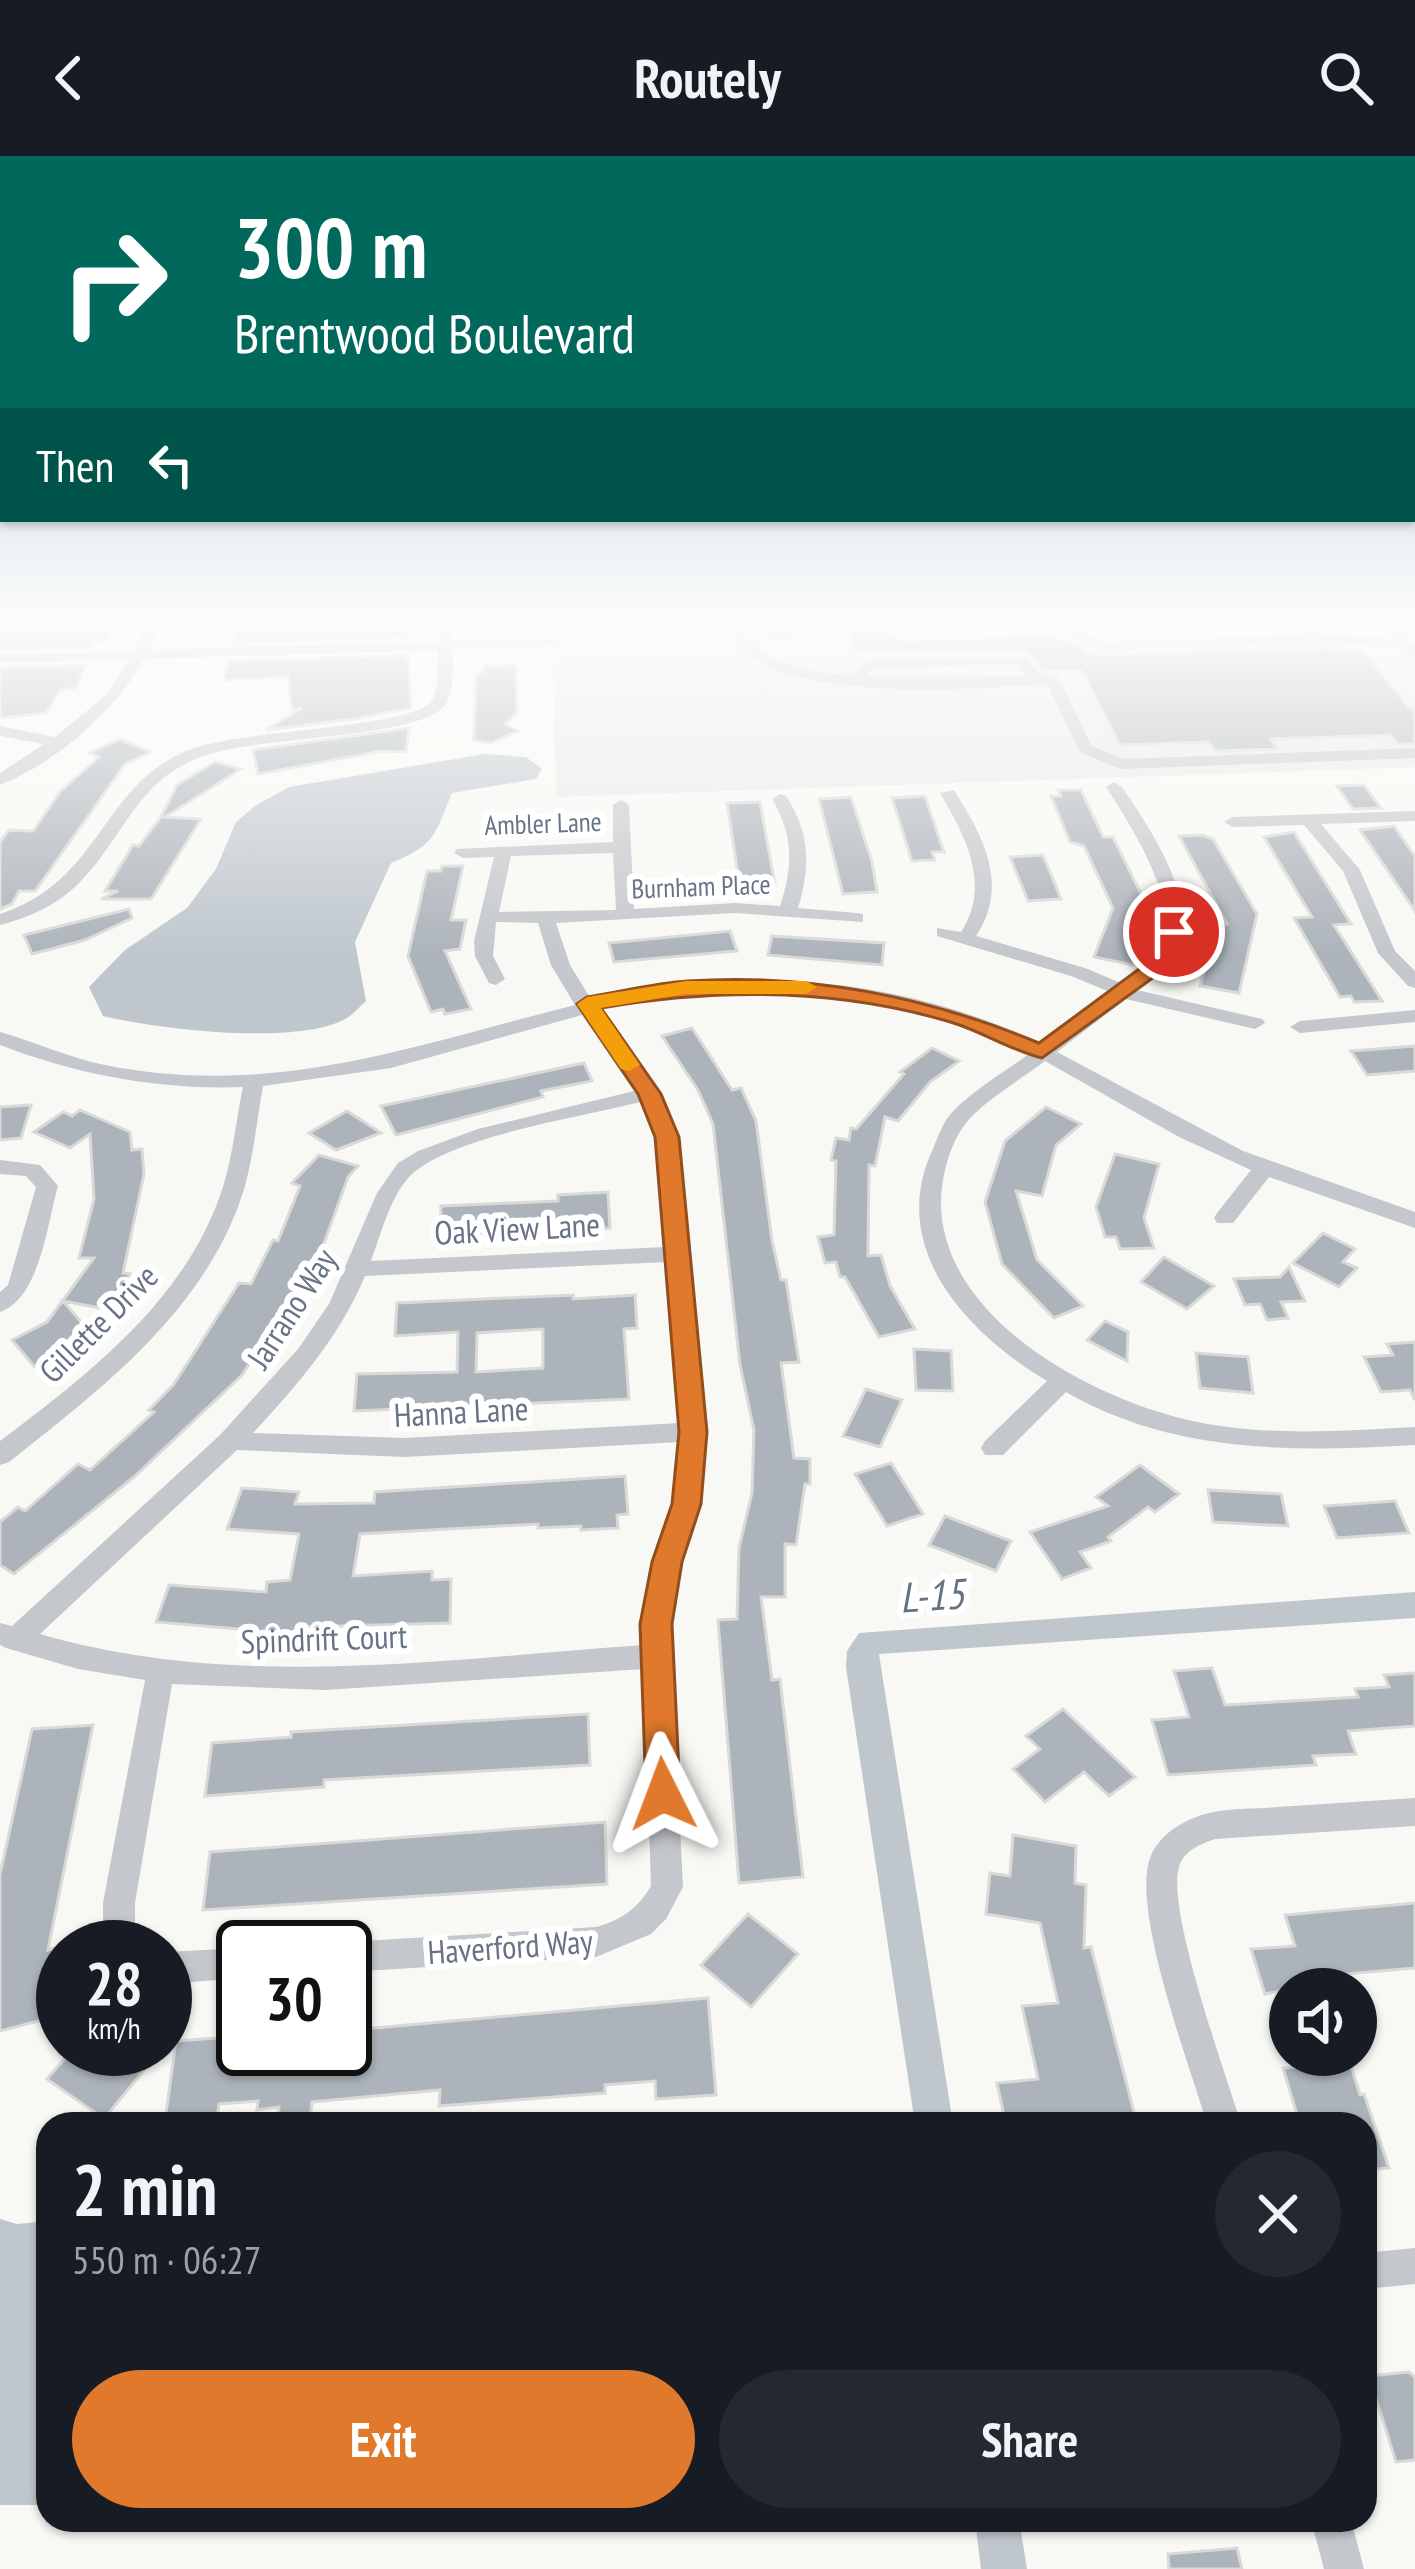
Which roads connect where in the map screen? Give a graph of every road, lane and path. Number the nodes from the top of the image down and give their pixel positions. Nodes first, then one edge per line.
1 (8, 732) edge
2 (74, 732) edge
3 (302, 732) edge
4 (1078, 732) edge
5 (61, 743) junction
6 (1415, 753) edge
7 (0, 780) edge
8 (1114, 787) dead end
9 (947, 793) dead end
10 (780, 799) dead end
11 (621, 805) dead end
12 (1415, 816) edge
13 (1309, 820) junction
14 (1232, 822) dead end
15 (625, 847) junction
16 (504, 851) junction
17 (463, 853) dead end
18 (788, 910) junction
19 (626, 915) junction
20 (488, 917) junction
21 (546, 918) junction
22 (857, 919) dead end
23 (0, 920) edge
24 (943, 932) dead end
25 (965, 939) junction
26 (496, 980) dead end
27 (1415, 982) edge
28 (1122, 991) junction
29 (587, 1004) junction
30 (1415, 1016) edge
31 (1255, 1024) dead end
32 (1300, 1028) dead end
33 (0, 1038) edge
34 (1042, 1052) junction
35 (254, 1080) junction
36 (649, 1094) junction
37 (0, 1167) edge
38 (1264, 1168) junction
39 (1409, 1216) edge
40 (1225, 1218) dead end
41 (677, 1254) junction
42 (359, 1269) junction
43 (0, 1304) edge
44 (1062, 1381) junction
45 (693, 1432) junction
46 (1415, 1436) edge
47 (232, 1439) junction
48 (994, 1448) dead end
49 (0, 1455) edge
50 (8, 1636) edge
51 (656, 1656) junction
52 (160, 1673) junction
53 (1415, 1812) edge
54 (119, 1920) edge
55 (372, 1955) edge
56 (1221, 2112) edge
57 (1415, 2266) edge
58 (1377, 2270) edge
59 (1334, 2532) edge
60 (1344, 2569) edge

1 - 5 street
2 - 5 street
3 - 23 street
4 - 6 street
5 - 7 street
8 - 28 street
9 - 25 street
10 - 18 street
11 - 15 street
12 - 13 street
13 - 14 street
13 - 27 street
15 - 16 street, Ambler Lane
15 - 19 street
16 - 17 street, Ambler Lane
16 - 20 street
18 - 19 street, Burnham Place
18 - 22 street, Burnham Place
19 - 21 street, Burnham Place
20 - 21 street
20 - 26 street
21 - 29 street, Haverford Way
24 - 25 street
25 - 28 street
28 - 31 street
28 - 34 street
29 - 34 street
29 - 35 street
29 - 36 street, Haverford Way
30 - 32 street
33 - 35 street
34 - 38 street
34 - 44 street
35 - 49 street, Gillette Drive
36 - 41 street, Haverford Way
36 - 42 street, Jarrano Way
37 - 43 street
38 - 39 street
38 - 40 street
41 - 42 street, Oak View Lane
41 - 45 street, Haverford Way
42 - 47 street, Jarrano Way
44 - 46 street
44 - 48 street
45 - 47 street, Hanna Lane
45 - 51 street, Haverford Way
47 - 50 street, Jarrano Way
50 - 52 street, Spindrift Court
51 - 52 street, Spindrift Court
51 - 55 street, Haverford Way
52 - 54 street
53 - 56 street
57 - 58 street
59 - 60 street

